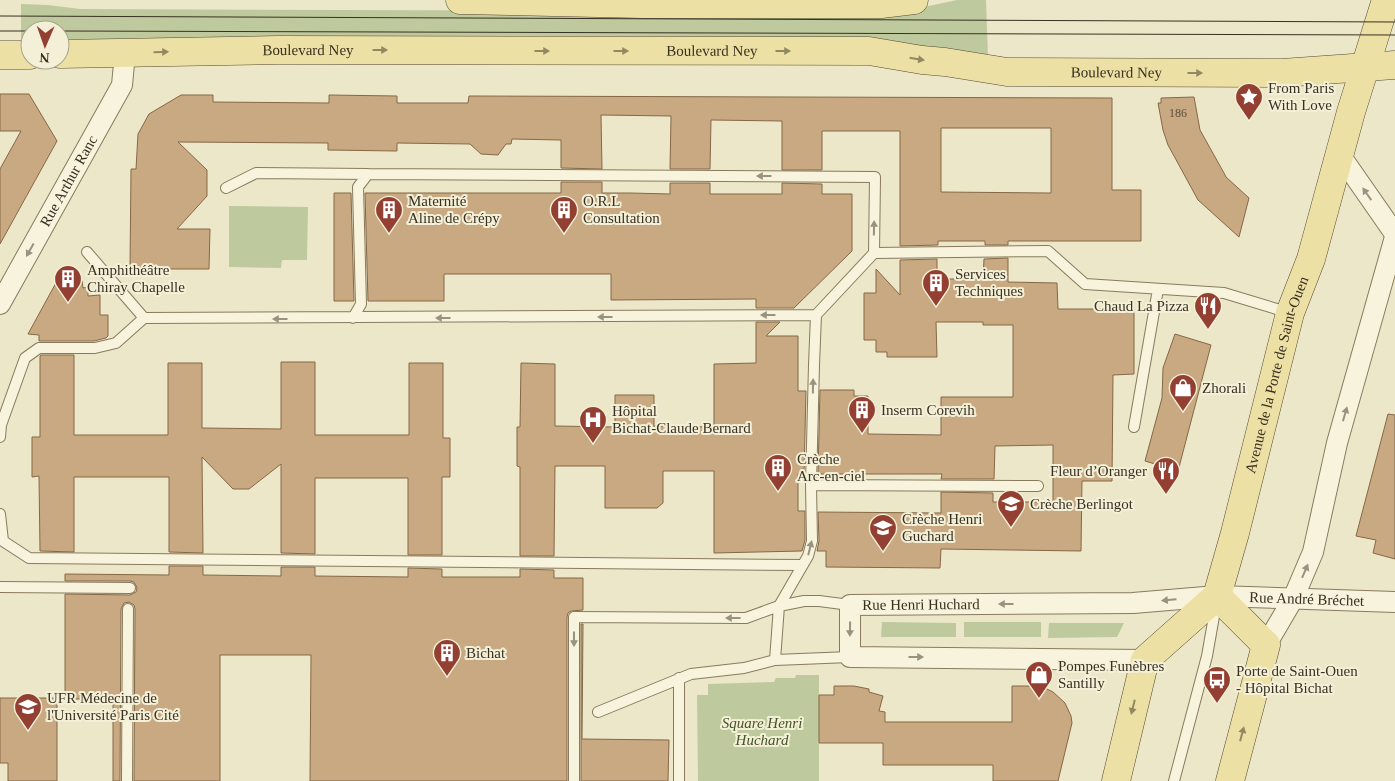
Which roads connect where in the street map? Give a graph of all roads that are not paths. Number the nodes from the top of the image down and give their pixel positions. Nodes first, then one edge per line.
1 (460, 0) edge
2 (914, 0) edge
3 (1386, 0) edge
4 (125, 53) junction
5 (70, 54) edge
6 (0, 55) edge
7 (20, 55) edge
8 (1395, 65) edge
9 (1364, 68) junction
10 (1340, 155) junction
11 (368, 174) junction
12 (226, 188) dead end
13 (1395, 236) edge
14 (87, 252) dead end
15 (874, 253) junction
16 (1158, 289) junction
17 (3, 291) edge
18 (1290, 314) junction
19 (816, 315) junction
20 (144, 318) junction
21 (353, 318) junction
22 (1134, 428) dead end
23 (0, 437) edge
24 (811, 485) junction
25 (1038, 486) dead end
26 (0, 514) edge
27 (802, 565) junction
28 (0, 587) edge
29 (130, 588) dead end
30 (1217, 596) junction
31 (1293, 599) junction
32 (1395, 602) edge
33 (850, 605) junction
34 (779, 606) junction
35 (128, 609) dead end
36 (1266, 645) junction
37 (850, 657) junction
38 (775, 660) junction
39 (1145, 660) junction
40 (679, 678) junction
41 (598, 712) dead end
42 (127, 781) edge
43 (574, 781) edge
44 (679, 781) edge
45 (1116, 781) edge
46 (1174, 781) edge
47 (1230, 781) edge

1 - 2 main road
3 - 9 main road, Avenue de la Porte de Saint-Ouen
4 - 5 main road, Boulevard Ney
4 -> 9 main road, Boulevard Ney
4 -> 17 street, Rue Arthur Ranc
6 - 7 main road
8 - 9 main road, Boulevard Ney
9 - 10 main road, Avenue de la Porte de Saint-Ouen
13 -> 10 street
10 - 18 main road, Avenue de la Porte de Saint-Ouen
11 - 12 lane
15 -> 11 lane
11 - 21 lane
31 -> 13 street
14 - 20 lane
15 - 16 lane
15 - 19 lane
16 - 18 lane
16 - 22 lane
18 - 30 main road, Avenue de la Porte de Saint-Ouen
19 -> 21 lane
24 -> 19 lane
21 -> 20 lane
20 - 23 lane
24 - 25 lane
27 -> 24 lane
26 - 27 lane
27 - 34 lane
28 - 29 lane
30 - 31 street, Rue André Bréchet
30 -> 33 street, Rue Henri Huchard
30 - 36 main road
30 - 39 main road
30 - 46 lane
31 - 32 street, Rue André Bréchet
31 - 36 street
33 - 34 lane
33 -> 37 street, Rue Henri Huchard
34 - 38 lane
34 -> 43 lane
35 - 42 lane
47 -> 36 main road
37 - 38 lane
37 -> 39 street
38 - 40 lane
39 -> 45 main road
40 - 41 lane
40 - 44 lane

